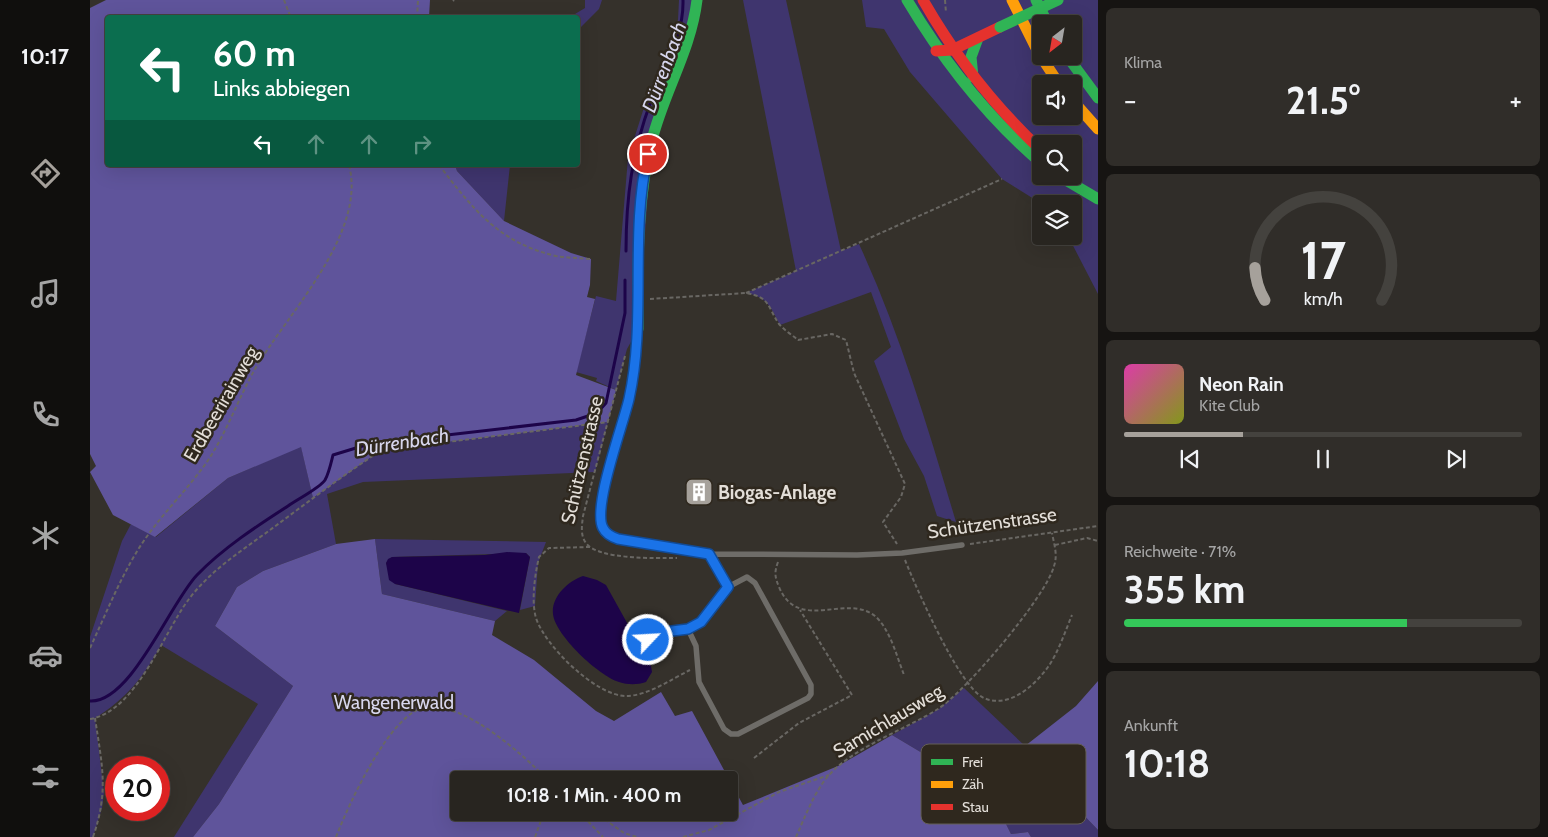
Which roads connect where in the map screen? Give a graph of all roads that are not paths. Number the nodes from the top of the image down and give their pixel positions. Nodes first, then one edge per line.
1 (697, 0) edge
2 (907, 0) edge
3 (923, 0) edge
4 (1012, 0) edge
5 (1035, 0) edge
6 (1058, 0) edge
7 (1043, 15) edge
8 (998, 23) junction
9 (978, 38) junction
10 (949, 46) junction
11 (936, 51) junction
12 (1082, 63) edge
13 (1074, 65) edge
14 (1053, 75) edge
15 (1097, 75) edge
16 (973, 77) junction
17 (1098, 98) edge
18 (1082, 111) edge
19 (1098, 129) edge
20 (1032, 141) edge
21 (1032, 155) edge
22 (1082, 184) edge
23 (1076, 185) edge
24 (1098, 197) edge
25 (638, 329) joint
26 (962, 545) road end
27 (709, 554) junction
28 (728, 587) junction
29 (688, 629) junction
30 (648, 640) dead end

1 - 25 main road
2 - 11 main road
3 - 10 main road
4 - 14 main road
5 - 7 main road
5 - 8 main road
6 - 8 main road, bridge
8 - 9 main road
8 - 10 main road
9 - 10 main road
9 - 16 main road
10 - 11 main road
10 - 16 main road
11 - 21 main road
12 - 15 main road
13 - 17 main road
16 - 20 main road
18 - 19 main road
22 - 24 main road
23 - 24 main road
25 - 27 lane, Schützenstrasse
26 - 27 lane, Schützenstrasse
27 - 28 lane
28 - 29 lane
28 - 29 lane
29 - 30 lane

